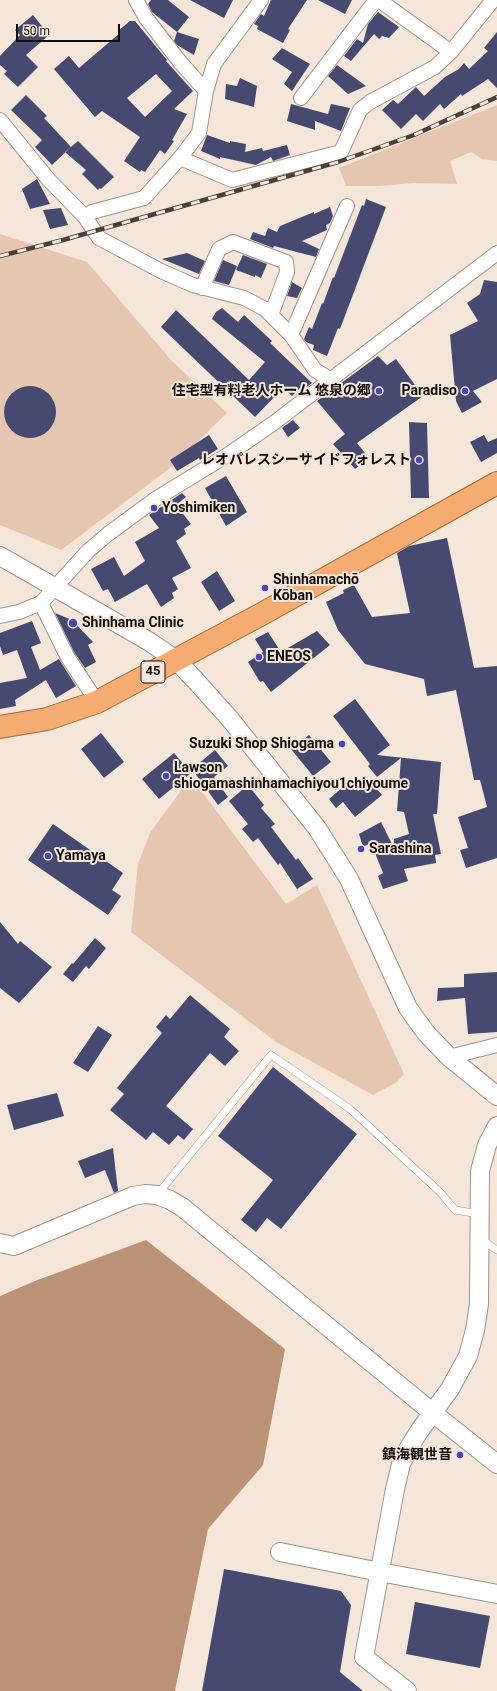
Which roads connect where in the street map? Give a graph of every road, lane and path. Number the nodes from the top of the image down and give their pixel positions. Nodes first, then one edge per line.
1 (136, 0) edge
2 (261, 0) edge
3 (376, 0) edge
4 (379, 0) edge
5 (493, 0) edge
6 (451, 52) junction
7 (206, 91) junction
8 (301, 98) dead end
9 (0, 120) edge
10 (180, 158) junction
11 (347, 206) dead end
12 (85, 217) junction
13 (497, 253) edge
14 (202, 288) junction
15 (271, 315) junction
16 (291, 335) junction
17 (331, 380) junction
18 (497, 483) edge
19 (0, 556) edge
20 (56, 588) junction
21 (41, 602) junction
22 (0, 616) edge
23 (176, 660) junction
24 (97, 702) junction
25 (0, 727) edge
26 (497, 1045) edge
27 (449, 1057) junction
28 (497, 1096) edge
29 (497, 1126) edge
30 (497, 1163) edge
31 (479, 1180) junction
32 (157, 1195) junction
33 (479, 1214) junction
34 (480, 1238) junction
35 (0, 1244) edge
36 (497, 1250) edge
37 (432, 1413) junction
38 (497, 1464) edge
39 (280, 1552) dead end
40 (380, 1572) junction
41 (497, 1594) edge
42 (406, 1691) edge

1 - 7 street
2 - 7 street
3 - 8 street
4 - 6 street
5 - 6 street
6 - 10 street
7 - 10 street
9 - 12 street
10 - 12 street
11 - 16 street
12 - 14 street
13 - 17 street
14 - 15 street
14 - 15 street
15 - 16 street
16 - 17 street
17 - 20 street
18 - 23 highway, 45
19 - 20 street
20 - 21 street
20 - 23 street
21 - 22 street
21 - 24 street
23 - 24 highway, 45
23 - 27 street
24 - 25 highway, 45
26 - 27 street
27 - 28 street
29 - 31 street
30 - 31 street
31 - 33 street
32 - 33 lane
32 - 35 street
32 - 37 street
33 - 34 street
34 - 36 lane
34 - 37 street
37 - 38 street
37 - 40 street
39 - 40 street
40 - 41 street
40 - 42 street

